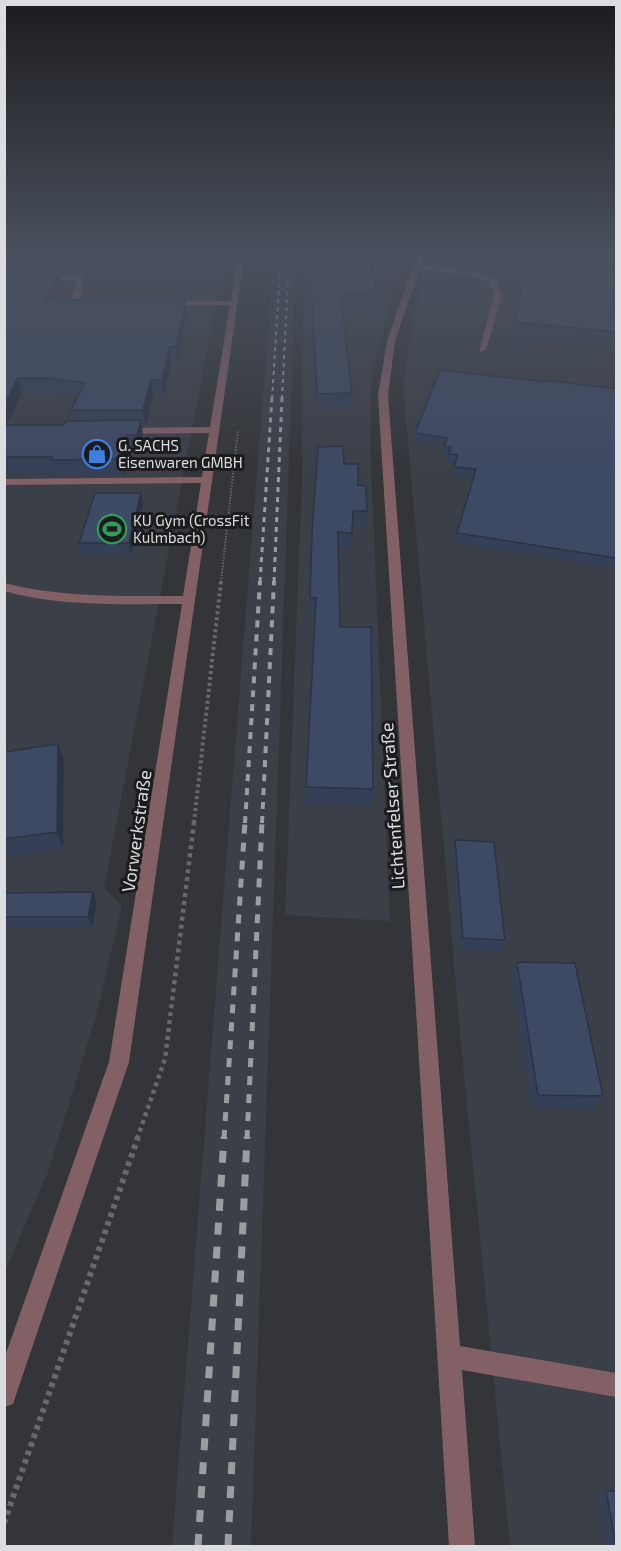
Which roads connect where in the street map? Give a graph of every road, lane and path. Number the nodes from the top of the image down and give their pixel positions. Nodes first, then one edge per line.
1 (230, 329) edge
2 (396, 329) edge
3 (488, 329) edge
4 (482, 350) dead end
5 (215, 430) junction
6 (110, 431) edge
7 (208, 480) junction
8 (4, 482) edge
9 (4, 587) edge
10 (190, 600) junction
11 (449, 1356) junction
12 (616, 1385) edge
13 (4, 1395) edge
14 (462, 1546) edge

1 - 5 street, Vorwerkstraße
2 - 11 street, Lichtenfelser Straße
3 - 4 street
5 - 6 street
5 - 7 street, Vorwerkstraße
7 - 8 street
7 - 10 street, Vorwerkstraße
9 - 10 street
10 - 13 street, Vorwerkstraße
11 - 12 street
11 - 14 street, Lichtenfelser Straße

